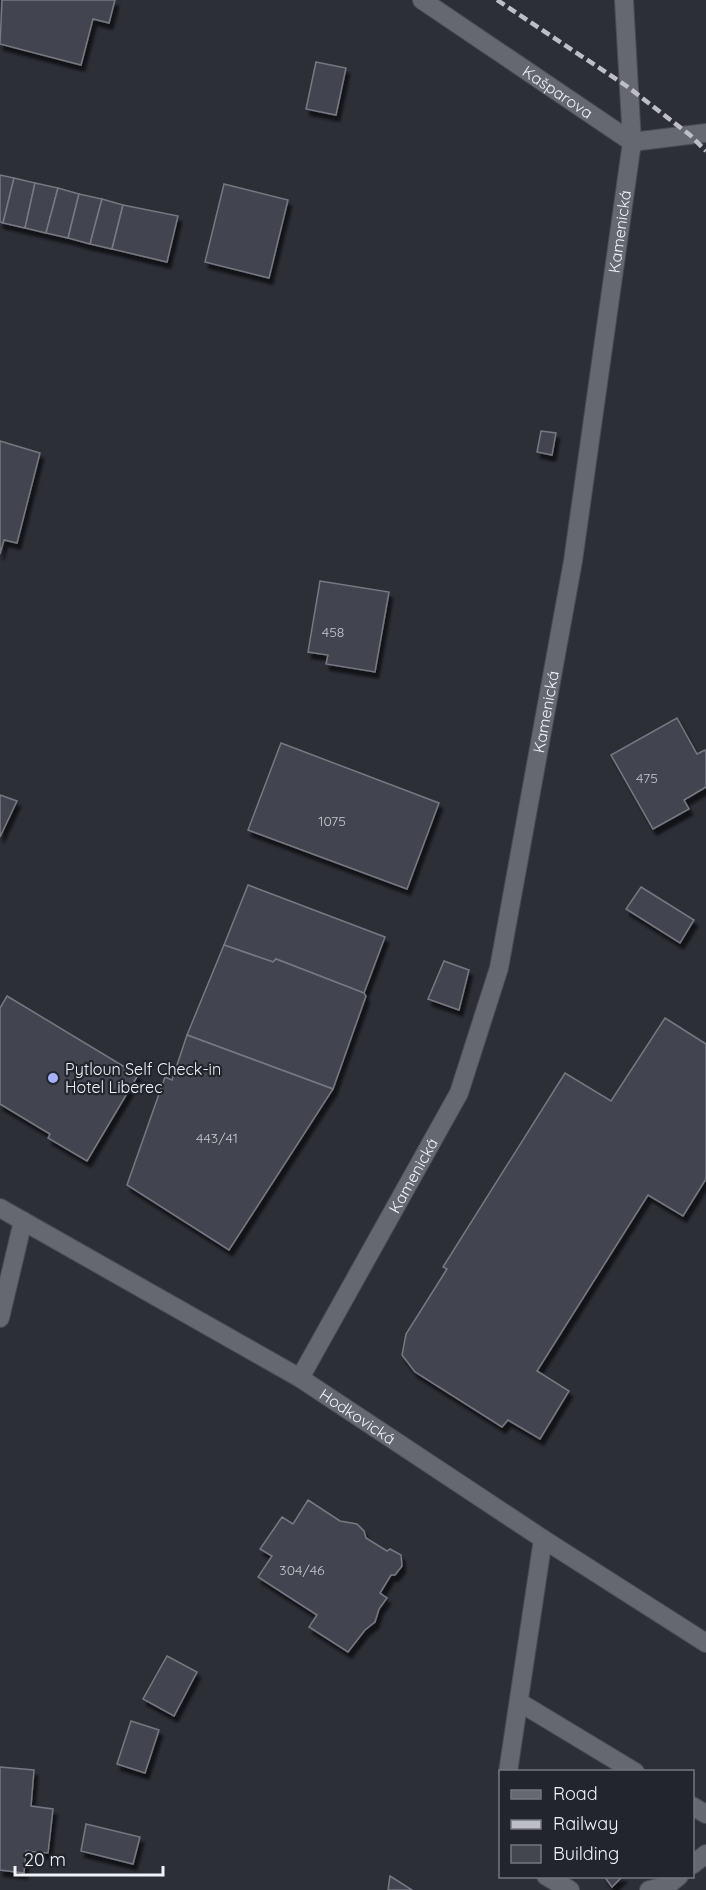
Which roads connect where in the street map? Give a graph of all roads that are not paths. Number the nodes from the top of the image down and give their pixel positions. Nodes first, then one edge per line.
1 (422, 0) edge
2 (624, 0) edge
3 (706, 134) edge
4 (632, 142) junction
5 (0, 1208) edge
6 (23, 1221) junction
7 (0, 1318) edge
8 (300, 1378) junction
9 (543, 1539) junction
10 (706, 1642) edge
11 (519, 1702) junction
12 (508, 1770) edge
13 (632, 1770) edge
14 (706, 1854) edge
15 (694, 1864) edge
16 (549, 1878) edge
17 (677, 1878) edge
18 (570, 1890) edge
19 (650, 1890) edge

1 - 4 street, Kašparova
2 - 4 street, Kamenická
3 - 4 street
4 - 8 street, Kamenická
5 - 6 street, Hodkovická
6 - 7 street
6 - 8 street, Hodkovická
8 - 9 street, Hodkovická
9 - 10 street, Hodkovická
9 - 11 street
11 - 12 street
11 - 13 street
14 - 15 street
16 - 18 street
17 - 19 street

